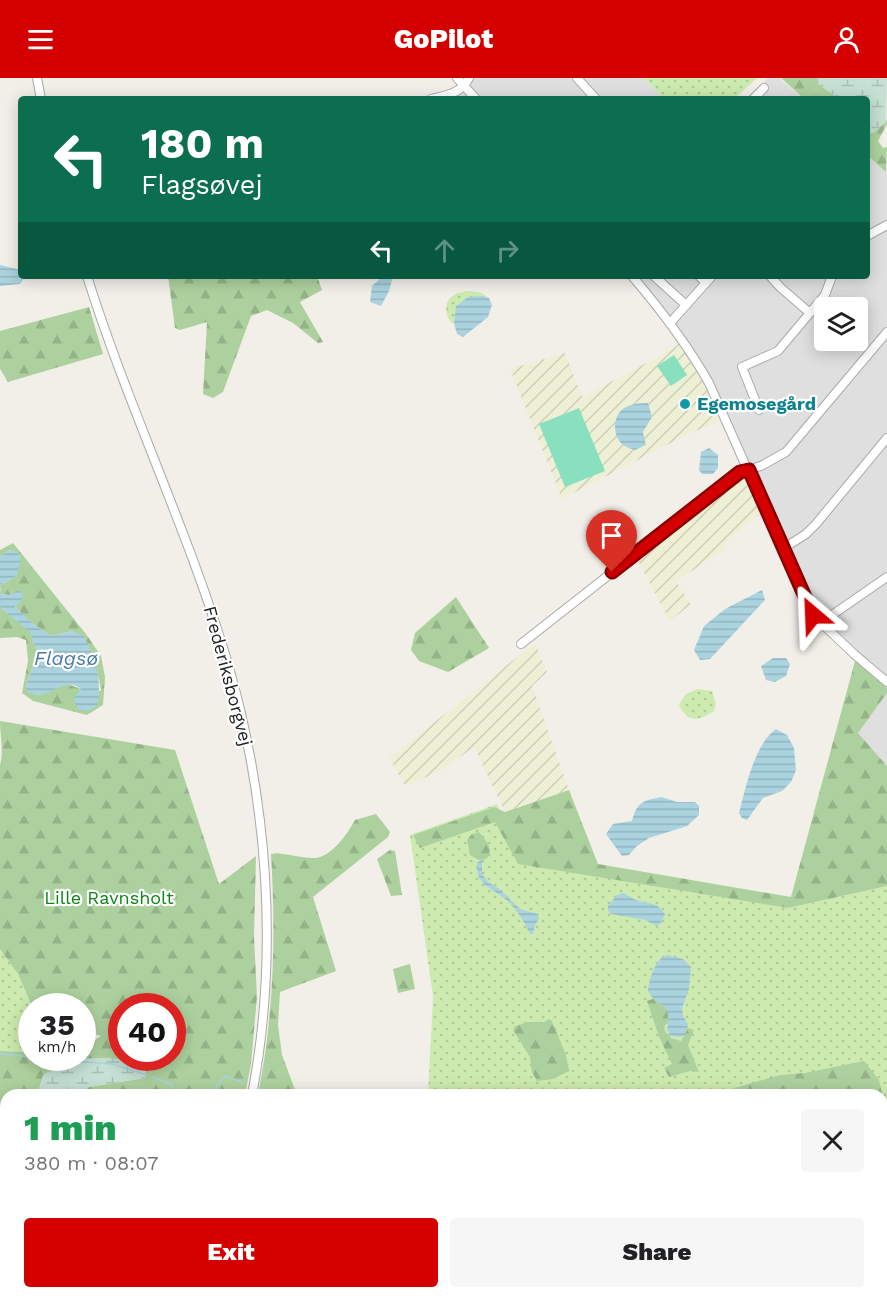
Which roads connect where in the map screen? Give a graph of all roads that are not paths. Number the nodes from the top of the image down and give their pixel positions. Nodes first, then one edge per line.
1 (37, 78) edge
2 (457, 78) edge
3 (577, 78) edge
4 (466, 82) edge
5 (764, 88) dead end
6 (41, 95) edge
7 (445, 96) edge
8 (474, 96) edge
9 (593, 96) edge
10 (756, 96) edge
11 (887, 225) edge
12 (870, 234) edge
13 (88, 279) edge
14 (635, 279) edge
15 (657, 279) edge
16 (709, 279) edge
17 (772, 279) edge
18 (831, 279) edge
19 (686, 305) junction
20 (810, 313) junction
21 (671, 322) junction
22 (887, 332) edge
23 (759, 410) dead end
24 (887, 438) edge
25 (749, 470) junction
26 (784, 548) junction
27 (887, 577) edge
28 (822, 622) junction
29 (521, 644) dead end
30 (887, 682) edge
31 (253, 1089) edge

1 - 6 street
2 - 4 street
3 - 9 street
4 - 7 street
4 - 8 street
5 - 10 street
11 - 12 street
13 - 31 street, Frederiksborgvej
14 - 21 street
15 - 19 street
16 - 19 street
17 - 20 street
18 - 20 street
19 - 21 street
20 - 23 street
21 - 25 street
22 - 25 street
24 - 26 street
25 - 26 street
25 - 29 street
26 - 28 street
27 - 28 street
28 - 30 street

